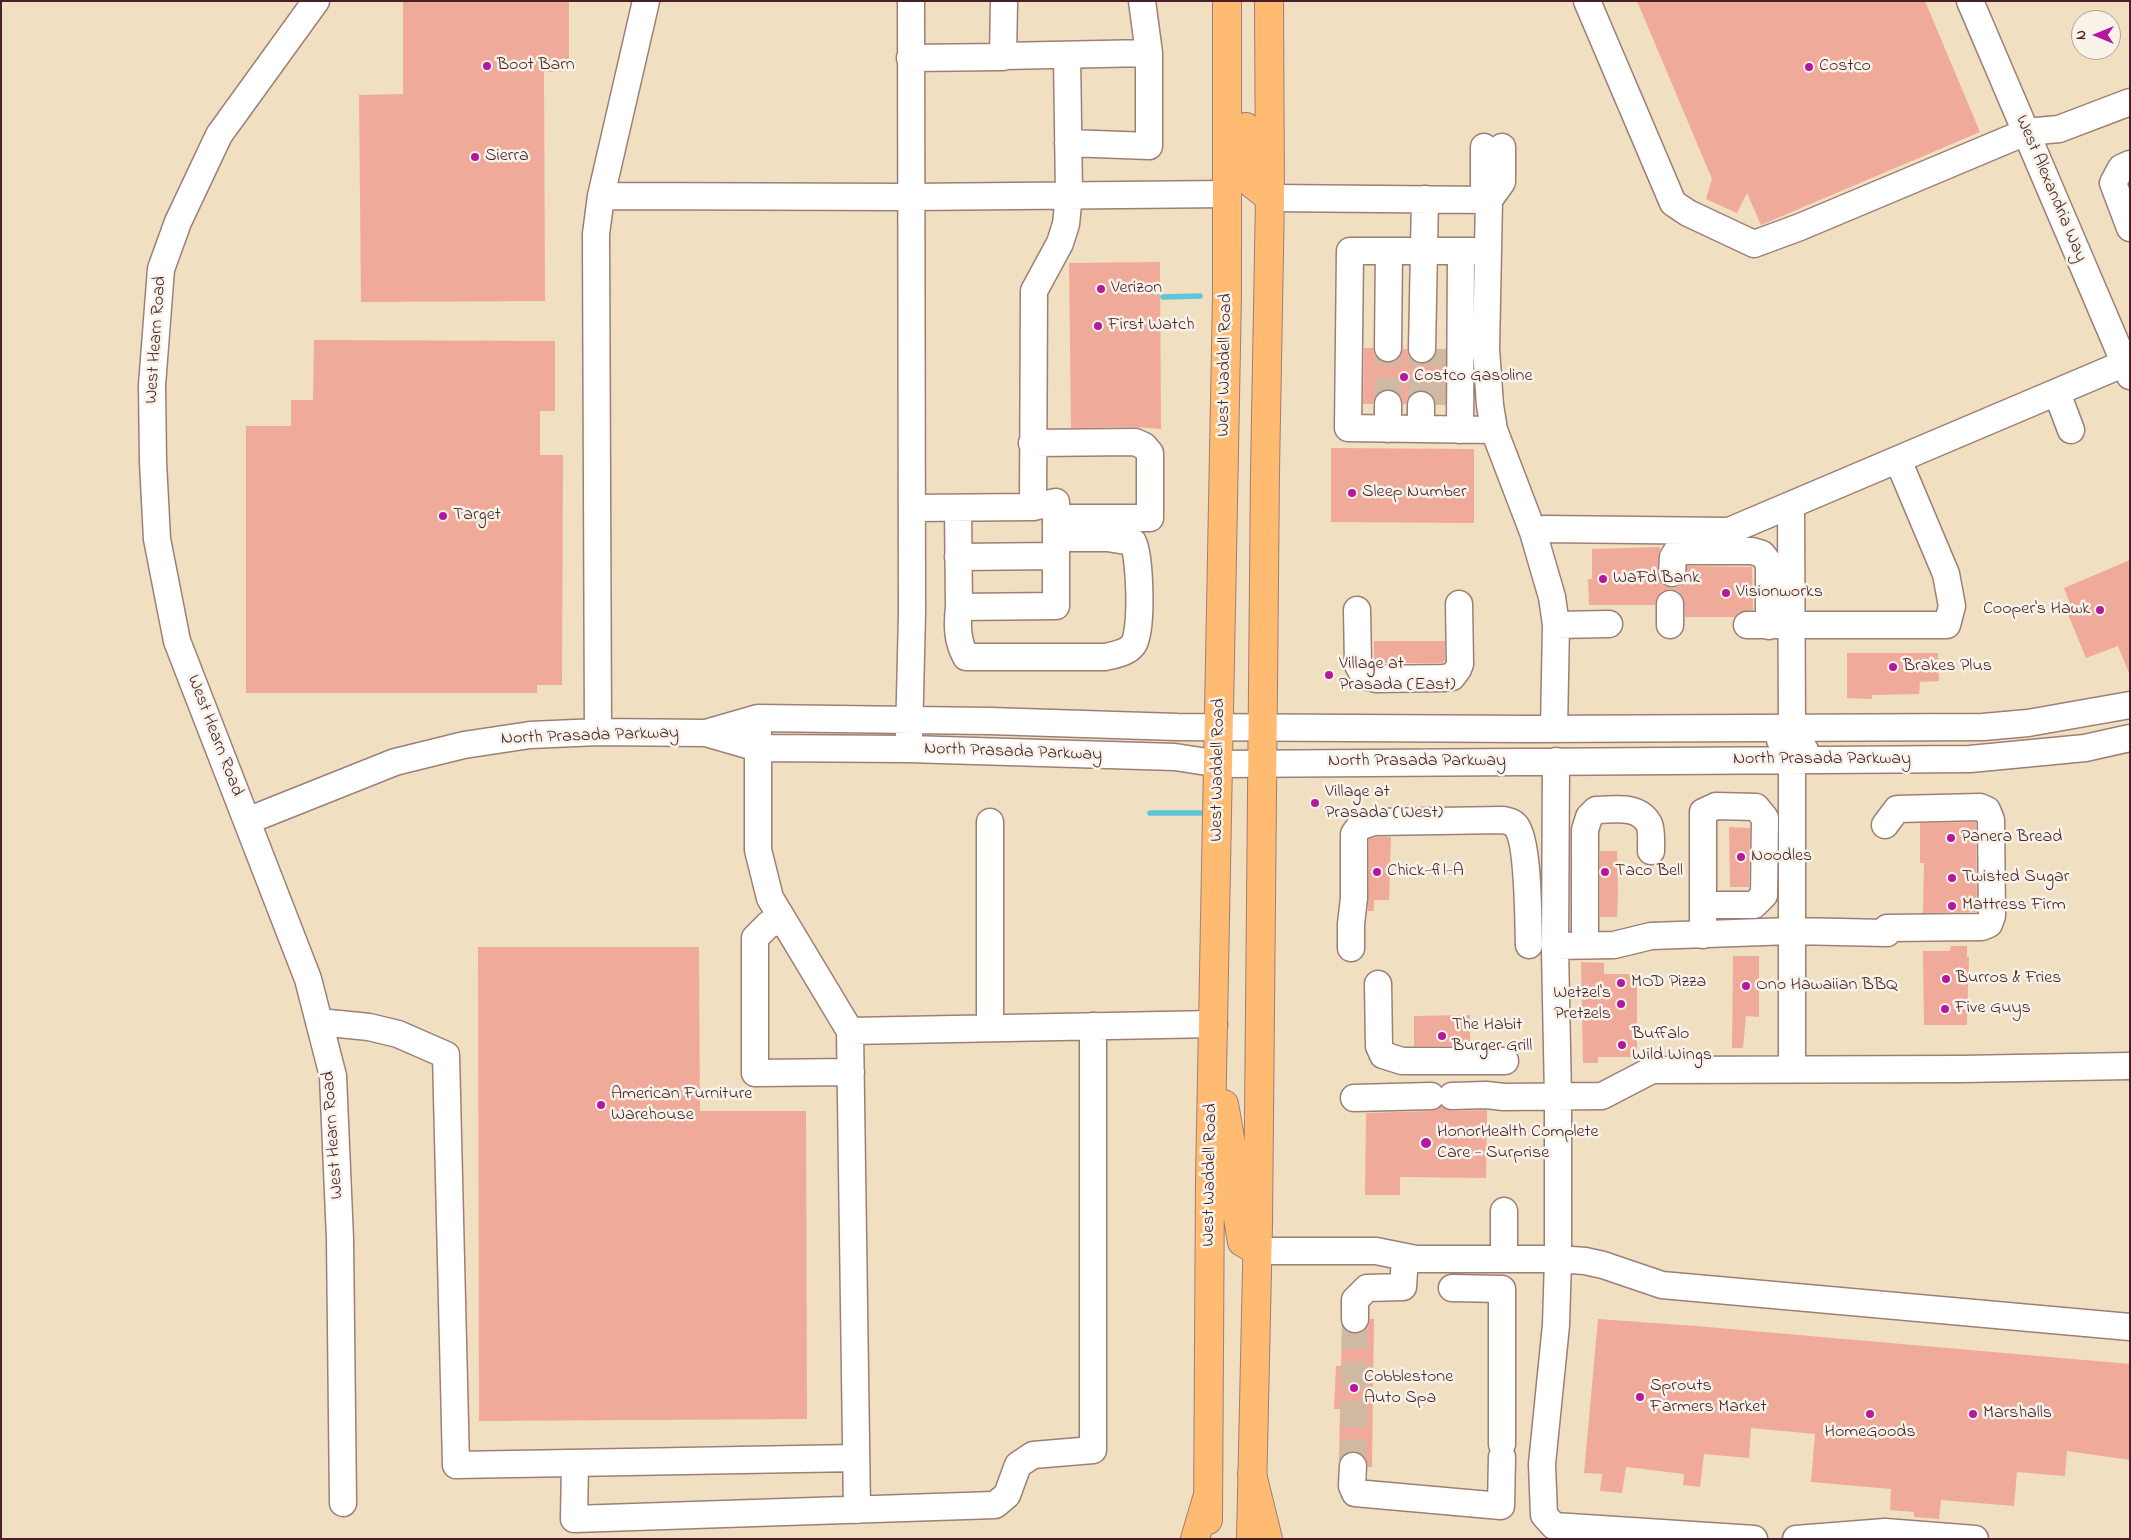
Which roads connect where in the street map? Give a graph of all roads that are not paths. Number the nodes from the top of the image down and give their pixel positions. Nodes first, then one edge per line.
1 (316, 1) edge
2 (646, 1) edge
3 (911, 1) edge
4 (1004, 1) edge
5 (1142, 1) edge
6 (1227, 1) edge
7 (1244, 1) edge
8 (1270, 1) edge
9 (1587, 1) edge
10 (1970, 1) edge
11 (1149, 53) junction
12 (1067, 55) junction
13 (1003, 56) junction
14 (910, 58) junction
15 (2130, 102) edge
16 (2026, 132) junction
17 (1068, 143) junction
18 (1493, 147) dead end
19 (2130, 164) edge
20 (1227, 194) junction
21 (1069, 195) junction
22 (601, 196) junction
23 (910, 197) junction
24 (1270, 198) junction
25 (1425, 199) junction
26 (1489, 200) junction
27 (2130, 228) edge
28 (1362, 251) junction
29 (1389, 251) junction
30 (1488, 251) junction
31 (1444, 252) junction
32 (1361, 348) tunnel mouth
33 (1388, 348) tunnel mouth
34 (1434, 349) tunnel mouth
35 (2128, 367) edge
36 (2057, 393) junction
37 (1438, 419) junction
38 (1494, 430) junction
39 (2071, 430) dead end
40 (1032, 443) junction
41 (1898, 460) junction
42 (1118, 502) dead end
43 (1791, 505) junction
44 (912, 508) junction
45 (958, 508) junction
46 (1051, 524) junction
47 (1533, 532) junction
48 (958, 557) junction
49 (1672, 573) dead end
50 (1459, 604) dead end
51 (959, 607) junction
52 (1357, 610) dead end
53 (1609, 624) dead end
54 (1556, 625) junction
55 (1770, 626) junction
56 (2130, 705) edge
57 (758, 718) junction
58 (910, 720) junction
59 (1220, 727) junction
60 (1262, 727) junction
61 (1862, 728) junction
62 (1554, 729) junction
63 (1792, 729) junction
64 (598, 732) junction
65 (706, 733) junction
66 (2130, 738) edge
67 (758, 748) junction
68 (908, 749) junction
69 (1556, 761) junction
70 (1718, 761) junction
71 (1792, 761) junction
72 (1220, 764) junction
73 (1262, 764) junction
74 (247, 822) junction
75 (990, 822) dead end
76 (1885, 826) dead end
77 (1651, 851) dead end
78 (1703, 905) junction
79 (784, 921) junction
80 (1791, 931) junction
81 (1703, 935) junction
82 (1351, 936) dead end
83 (1529, 945) dead end
84 (1585, 945) junction
85 (1555, 946) junction
86 (1378, 984) dead end
87 (319, 1022) junction
88 (1093, 1026) junction
89 (990, 1028) junction
90 (850, 1031) junction
91 (1213, 1035) junction
92 (1505, 1061) dead end
93 (2130, 1066) edge
94 (1792, 1068) junction
95 (851, 1072) junction
96 (1558, 1097) junction
97 (1354, 1098) dead end
98 (1504, 1211) dead end
99 (1257, 1251) junction
100 (1405, 1257) junction
101 (1504, 1259) junction
102 (1558, 1259) junction
103 (1452, 1288) dead end
104 (1355, 1319) tunnel mouth
105 (2130, 1327) edge
106 (856, 1458) junction
107 (575, 1464) junction
108 (1353, 1466) tunnel mouth
109 (1252, 1474) junction
110 (1208, 1495) junction
111 (343, 1503) dead end
112 (857, 1510) junction
113 (1195, 1539) edge
114 (1208, 1539) edge
115 (1251, 1539) edge
116 (1268, 1539) edge
117 (1754, 1539) edge
118 (1796, 1539) edge
119 (1975, 1539) edge

1 - 74 street, West Hearn Road
2 - 22 street
3 - 14 street
4 - 13 street
5 - 11 street
6 - 20 main road, West Waddell Road
7 - 24 main road
8 - 24 main road
9 - 16 street
10 - 16 street, West Alexandria Way
11 - 12 street
11 - 17 street
12 - 13 street
12 - 17 street
13 - 14 street
14 - 23 street
15 - 16 street
16 - 35 street, West Alexandria Way
17 - 21 street
18 - 26 street
19 - 27 street
20 - 21 street
20 - 59 main road, West Waddell Road
21 - 23 street
21 - 40 street
22 - 23 street
22 - 64 street
23 - 44 street
24 - 25 street
24 - 60 main road
25 - 26 street
25 - 31 street
26 - 30 street
28 - 29 street
28 - 32 street
28 - 37 street
29 - 31 street
29 - 33 street
30 - 31 street
30 - 38 street
31 - 34 street
31 - 37 street
35 - 36 street
36 - 39 street
36 - 41 street
37 - 38 street
38 - 47 street
40 - 46 street
40 - 46 street
41 - 43 street
41 - 55 street
42 - 46 street
43 - 47 street
43 - 55 street
44 - 45 street
44 - 58 street
45 - 46 street
45 - 48 street
46 - 48 street
46 - 51 street
46 - 51 street
47 - 54 street
48 - 51 street
49 - 55 street
50 - 52 street
53 - 54 street
54 - 62 street
55 - 63 street
56 - 61 street, North Prasada Parkway
57 - 58 street, North Prasada Parkway
57 - 65 street, North Prasada Parkway
57 - 67 street
58 - 59 street, North Prasada Parkway
58 - 68 street
59 - 60 street, North Prasada Parkway
59 - 72 main road, West Waddell Road
60 - 62 street, North Prasada Parkway
60 - 73 main road
61 - 63 street, North Prasada Parkway
61 - 71 street
62 - 63 street, North Prasada Parkway
63 - 70 street
64 - 65 street, North Prasada Parkway
64 - 74 street, North Prasada Parkway
65 - 67 street, North Prasada Parkway
66 - 71 street, North Prasada Parkway
67 - 68 street, North Prasada Parkway
67 - 79 street
68 - 72 street, North Prasada Parkway
69 - 70 street, North Prasada Parkway
69 - 73 street, North Prasada Parkway
69 - 85 street
70 - 71 street, North Prasada Parkway
71 - 80 street
72 - 73 street, North Prasada Parkway
72 - 91 main road, West Waddell Road
73 - 99 main road
74 - 87 street, West Hearn Road
75 - 89 street
76 - 80 street
77 - 84 street
78 - 78 street
78 - 81 street
79 - 90 street
79 - 95 street
80 - 81 street
80 - 94 street
81 - 84 street
82 - 83 street
84 - 85 street
85 - 96 street
86 - 92 street
87 - 107 street
87 - 111 street, West Hearn Road
88 - 89 street
88 - 91 street
88 - 112 street
89 - 90 street
90 - 95 street
91 - 99 main road
91 - 110 main road, West Waddell Road
93 - 94 street
94 - 96 street
95 - 106 street
96 - 97 street
96 - 102 street
98 - 101 street
99 - 100 street
99 - 109 main road
100 - 101 street
100 - 104 street
101 - 102 street
102 - 105 street
102 - 117 street
103 - 108 street
106 - 107 street
106 - 112 street
107 - 112 street
109 - 115 main road
109 - 116 main road
110 - 113 main road
110 - 114 main road, West Waddell Road
118 - 119 street

